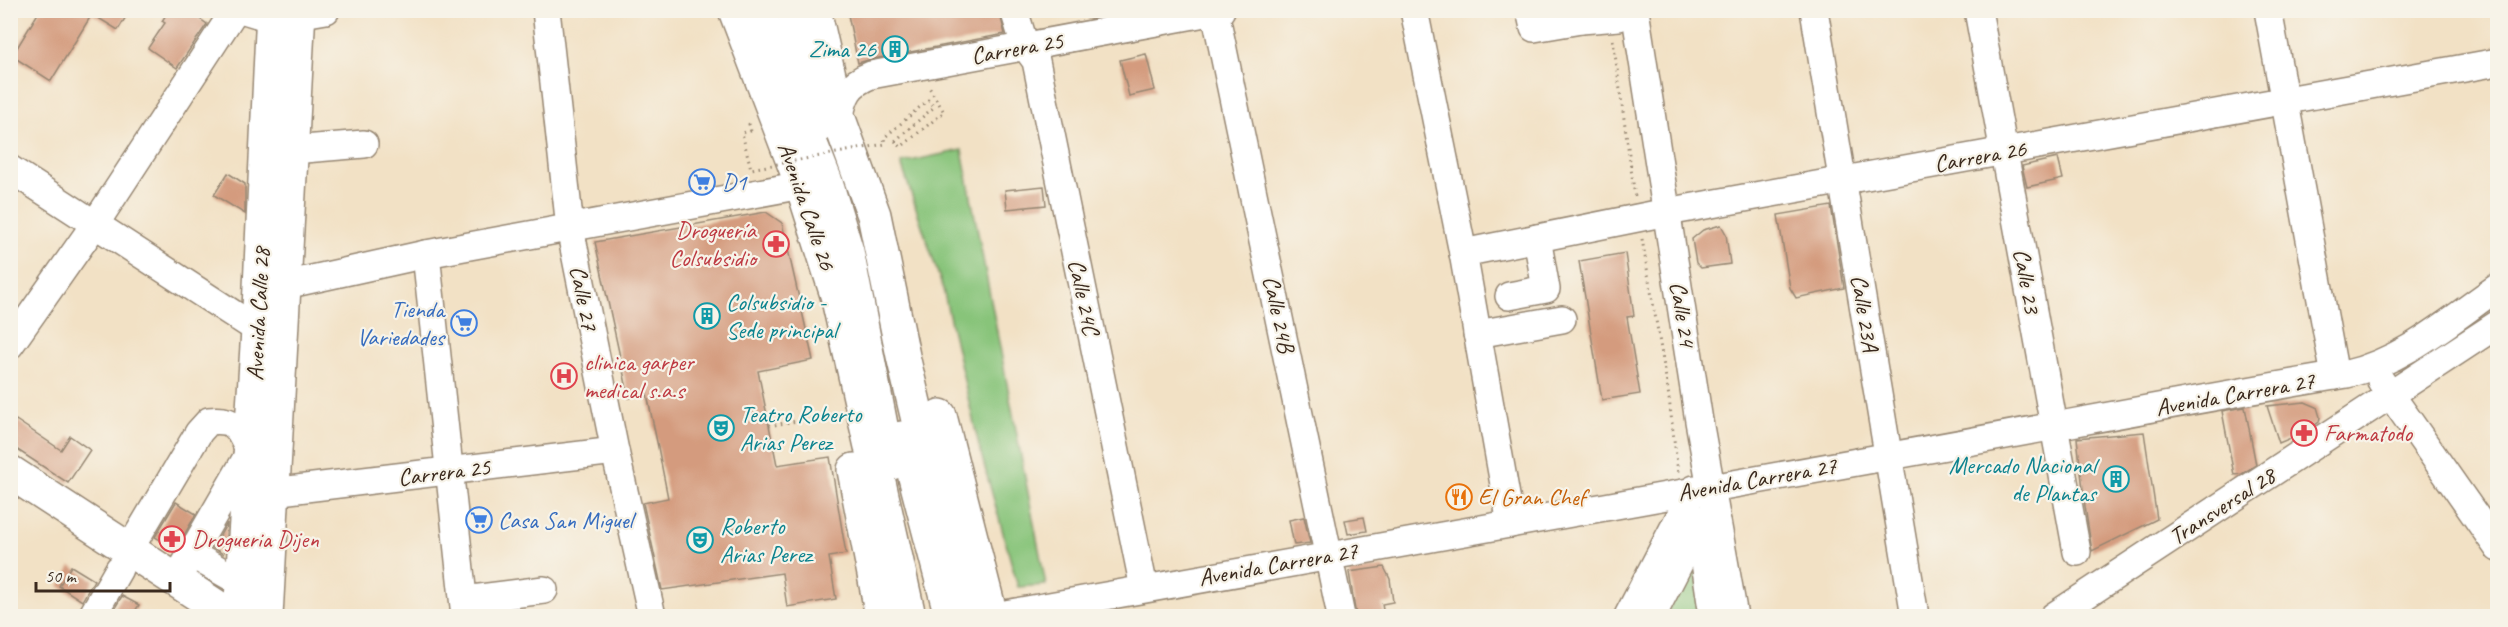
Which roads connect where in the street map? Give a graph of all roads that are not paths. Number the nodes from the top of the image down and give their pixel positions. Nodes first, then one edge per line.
1 (235, 10) edge
2 (546, 10) edge
3 (735, 10) edge
4 (761, 10) edge
5 (790, 10) edge
6 (814, 10) edge
7 (1014, 10) edge
8 (1221, 10) edge
9 (1414, 10) edge
10 (1530, 10) edge
11 (1814, 10) edge
12 (1978, 10) edge
13 (2268, 10) edge
14 (1215, 11) edge
15 (286, 13) edge
16 (1620, 14) edge
17 (1177, 15) edge
18 (1580, 15) edge
19 (1139, 18) edge
20 (1026, 46) junction
21 (2498, 62) edge
22 (2285, 100) junction
23 (839, 118) junction
24 (364, 144) dead end
25 (292, 150) junction
26 (2004, 151) junction
27 (10, 169) edge
28 (1843, 180) junction
29 (802, 184) junction
30 (874, 215) junction
31 (1652, 215) junction
32 (95, 224) junction
33 (570, 228) junction
34 (1537, 238) junction
35 (1462, 253) junction
36 (426, 254) junction
37 (285, 285) junction
38 (2498, 287) edge
39 (1509, 296) dead end
40 (1562, 319) dead end
41 (2498, 324) edge
42 (258, 330) junction
43 (1477, 334) junction
44 (10, 345) edge
45 (2372, 368) junction
46 (2335, 376) junction
47 (2391, 395) junction
48 (2054, 425) junction
49 (615, 451) junction
50 (250, 452) junction
51 (1888, 456) junction
52 (10, 472) edge
53 (451, 472) junction
54 (1699, 488) junction
55 (273, 492) junction
56 (10, 497) edge
57 (231, 514) junction
58 (1511, 524) junction
59 (1699, 525) junction
60 (2498, 548) edge
61 (2077, 552) dead end
62 (1329, 553) junction
63 (124, 559) junction
64 (184, 567) junction
65 (232, 577) junction
66 (1144, 588) junction
67 (544, 590) dead end
68 (465, 608) edge
69 (92, 616) edge
70 (192, 616) edge
71 (231, 616) edge
72 (240, 616) edge
73 (266, 616) edge
74 (652, 616) edge
75 (882, 616) edge
76 (909, 616) edge
77 (925, 616) edge
78 (948, 616) edge
79 (964, 616) edge
80 (993, 616) edge
81 (1341, 616) edge
82 (1629, 616) edge
83 (1652, 616) edge
84 (1713, 616) edge
85 (1734, 616) edge
86 (1916, 616) edge
87 (2054, 616) edge

1 - 32 street
2 - 33 street, Calle 27
3 - 29 main road, Avenida Calle 26
4 - 77 street
5 - 78 street
6 - 23 main road
7 - 20 street, Calle 24C
8 - 14 street, Carrera 25
9 - 35 street
10 - 18 street
11 - 28 street, Calle 23A
12 - 26 street, Calle 23
13 - 22 street
14 - 17 street, Carrera 25
14 - 62 street, Calle 24B
15 - 25 main road, Avenida Calle 28
15 - 42 main road, Avenida Calle 28
16 - 18 street
16 - 31 street, Calle 24
17 - 19 street, Carrera 25
19 - 20 street, Carrera 25
20 - 23 street, Carrera 25
20 - 66 street, Calle 24C
21 - 22 street, Carrera 26
22 - 26 street, Carrera 26
22 - 46 street
23 - 30 main road
24 - 25 street
25 - 37 main road, Avenida Calle 28
26 - 28 street, Carrera 26
26 - 48 street, Calle 23
27 - 32 street
28 - 31 street, Carrera 26
28 - 51 street, Calle 23A
29 - 33 street
29 - 75 main road
29 - 76 main road, Avenida Calle 26
30 - 79 main road
30 - 80 main road
31 - 34 street, Carrera 26
31 - 54 street, Calle 24
32 - 42 street
32 - 44 street
33 - 36 street
33 - 49 street, Calle 27
34 - 35 street, Carrera 26
34 - 39 street
35 - 43 street
36 - 37 street
36 - 53 street
37 - 55 main road, Avenida Calle 28
38 - 45 street, Avenida Carrera 27
40 - 43 street
41 - 47 street
42 - 50 main road, Avenida Calle 28
43 - 58 street
45 - 46 street, Avenida Carrera 27
45 - 47 street
46 - 48 street, Avenida Carrera 27
47 - 60 street
47 - 87 street, Transversal 28
48 - 51 street, Avenida Carrera 27
48 - 61 street, Calle 23
49 - 53 street, Carrera 25
49 - 74 street, Calle 27
50 - 57 main road, Avenida Calle 28
50 - 63 street
51 - 54 street, Avenida Carrera 27
51 - 86 street, Calle 23A
52 - 63 main road
53 - 55 street, Carrera 25
53 - 68 street
54 - 58 street, Avenida Carrera 27
54 - 59 street, Calle 24
54 - 82 street
54 - 85 street, Calle 24
55 - 73 main road, Avenida Calle 28
56 - 63 main road
57 - 64 street
57 - 65 main road, Avenida Calle 28
58 - 62 street, Avenida Carrera 27
59 - 83 street
59 - 84 street, Calle 24
62 - 66 street, Avenida Carrera 27
62 - 81 street, Calle 24B
63 - 64 main road
63 - 69 street
63 - 70 main road
64 - 65 street
64 - 71 main road
65 - 72 main road, Avenida Calle 28
66 - 80 street, Avenida Carrera 27
67 - 68 street

